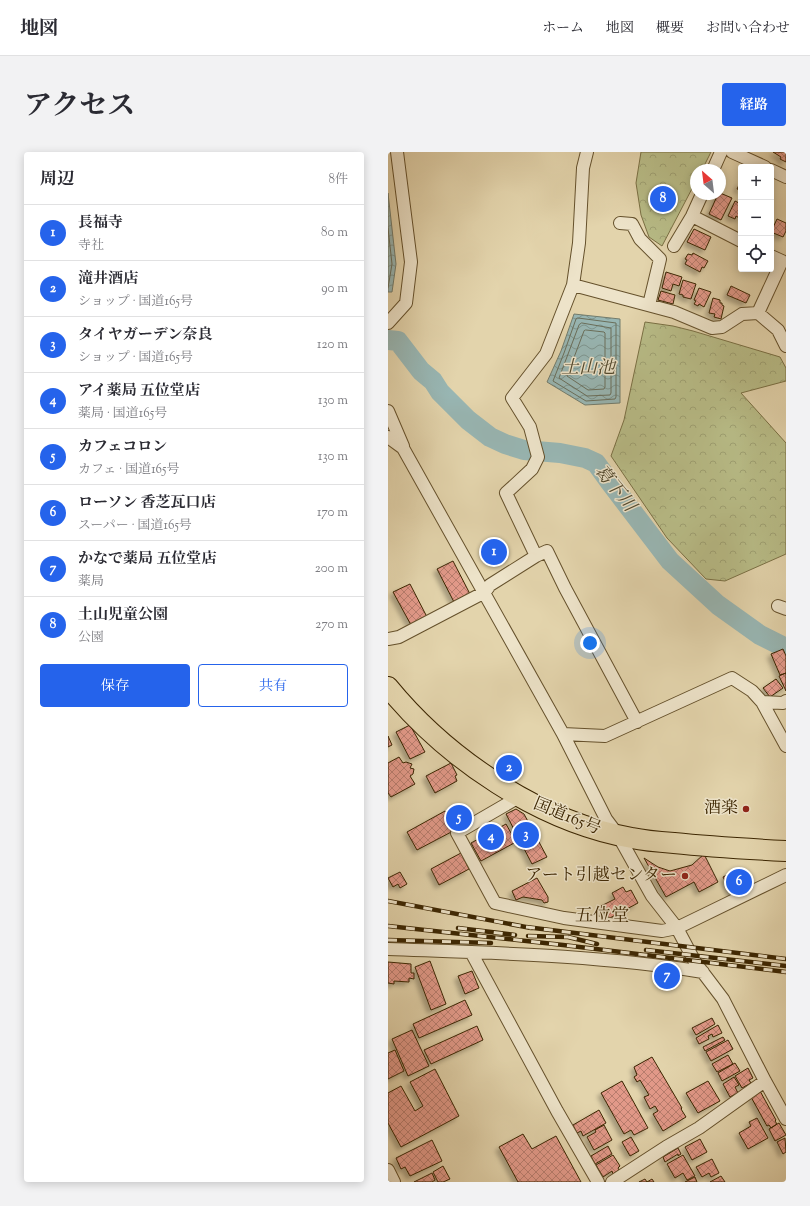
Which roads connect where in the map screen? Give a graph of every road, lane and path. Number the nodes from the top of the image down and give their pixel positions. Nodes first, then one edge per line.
1 (398, 152) edge
2 (587, 152) edge
3 (721, 152) edge
4 (732, 152) edge
5 (716, 164) edge
6 (758, 164) edge
7 (774, 171) edge
8 (786, 177) edge
9 (699, 200) edge
10 (692, 216) junction
11 (620, 224) dead end
12 (738, 239) edge
13 (674, 246) dead end
14 (774, 257) edge
15 (573, 285) junction
16 (649, 305) junction
17 (758, 313) junction
18 (388, 323) edge
19 (786, 346) edge
20 (388, 411) edge
21 (388, 437) edge
22 (403, 448) junction
23 (536, 556) junction
24 (485, 592) junction
25 (388, 640) edge
26 (388, 687) edge
27 (786, 701) edge
28 (762, 702) junction
29 (636, 722) junction
30 (563, 734) junction
31 (786, 746) edge
32 (519, 798) junction
33 (618, 835) junction
34 (786, 851) edge
35 (786, 875) edge
36 (677, 928) junction
37 (388, 949) edge
38 (471, 952) junction
39 (702, 972) junction
40 (764, 1081) junction
41 (786, 1119) edge
42 (388, 1170) edge
43 (394, 1182) edge
44 (598, 1182) edge
45 (612, 1182) edge

1 - 18 street
2 - 15 street
3 - 5 street
4 - 6 street
7 - 8 street
9 - 10 street
10 - 12 street
10 - 13 street
11 - 16 street
14 - 17 street
15 - 16 street
15 - 23 street
16 - 17 street
17 - 19 street
20 - 22 street
21 - 22 street
22 - 24 street
23 - 24 street
23 - 29 street
24 - 25 street
24 - 30 street
26 - 32 highway, 国道165号
27 - 28 street
28 - 29 street
28 - 31 street
29 - 30 street
30 - 33 street
32 - 33 highway, 国道165号
32 - 36 street
33 - 34 highway, 国道165号
33 - 36 street
35 - 36 street
36 - 39 street
37 - 38 street
38 - 39 street
38 - 44 street
39 - 40 street
40 - 41 street
40 - 45 street
42 - 43 street

